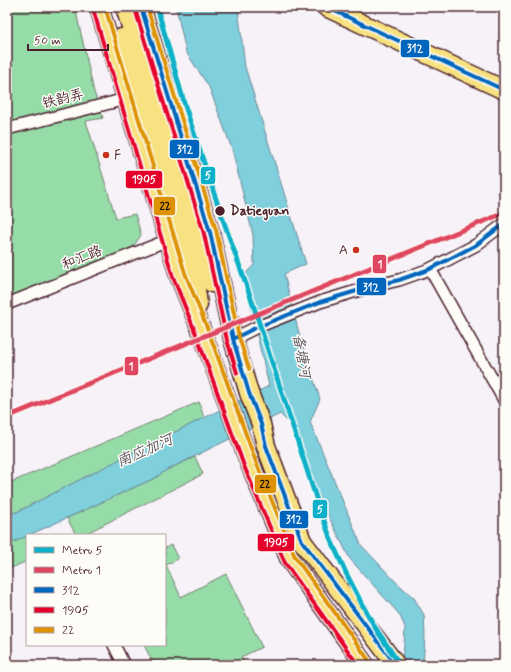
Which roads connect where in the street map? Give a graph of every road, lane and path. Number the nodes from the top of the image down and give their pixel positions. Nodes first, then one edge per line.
1 (99, 7) edge
2 (111, 7) edge
3 (125, 7) edge
4 (141, 7) edge
5 (326, 7) edge
6 (348, 7) edge
7 (129, 42) junction
8 (504, 81) edge
9 (504, 90) edge
10 (126, 99) junction
11 (7, 129) edge
12 (504, 224) edge
13 (168, 240) junction
14 (430, 269) junction
15 (7, 304) edge
16 (229, 319) junction
17 (202, 332) junction
18 (233, 339) junction
19 (504, 400) edge
20 (114, 646) edge
21 (124, 665) edge
22 (365, 665) edge
23 (396, 665) edge

1 - 10 main road
2 - 7 main road
3 - 7 main road
4 - 16 main road
5 - 9 main road
6 - 8 main road
7 - 16 main road
7 - 17 main road
10 - 11 street, 铁韵弄
10 - 13 main road
12 - 14 street
13 - 15 street, 和汇路
13 - 17 main road
14 - 18 street
14 - 19 street
16 - 18 main road
17 - 22 main road
18 - 23 main road
20 - 21 street

